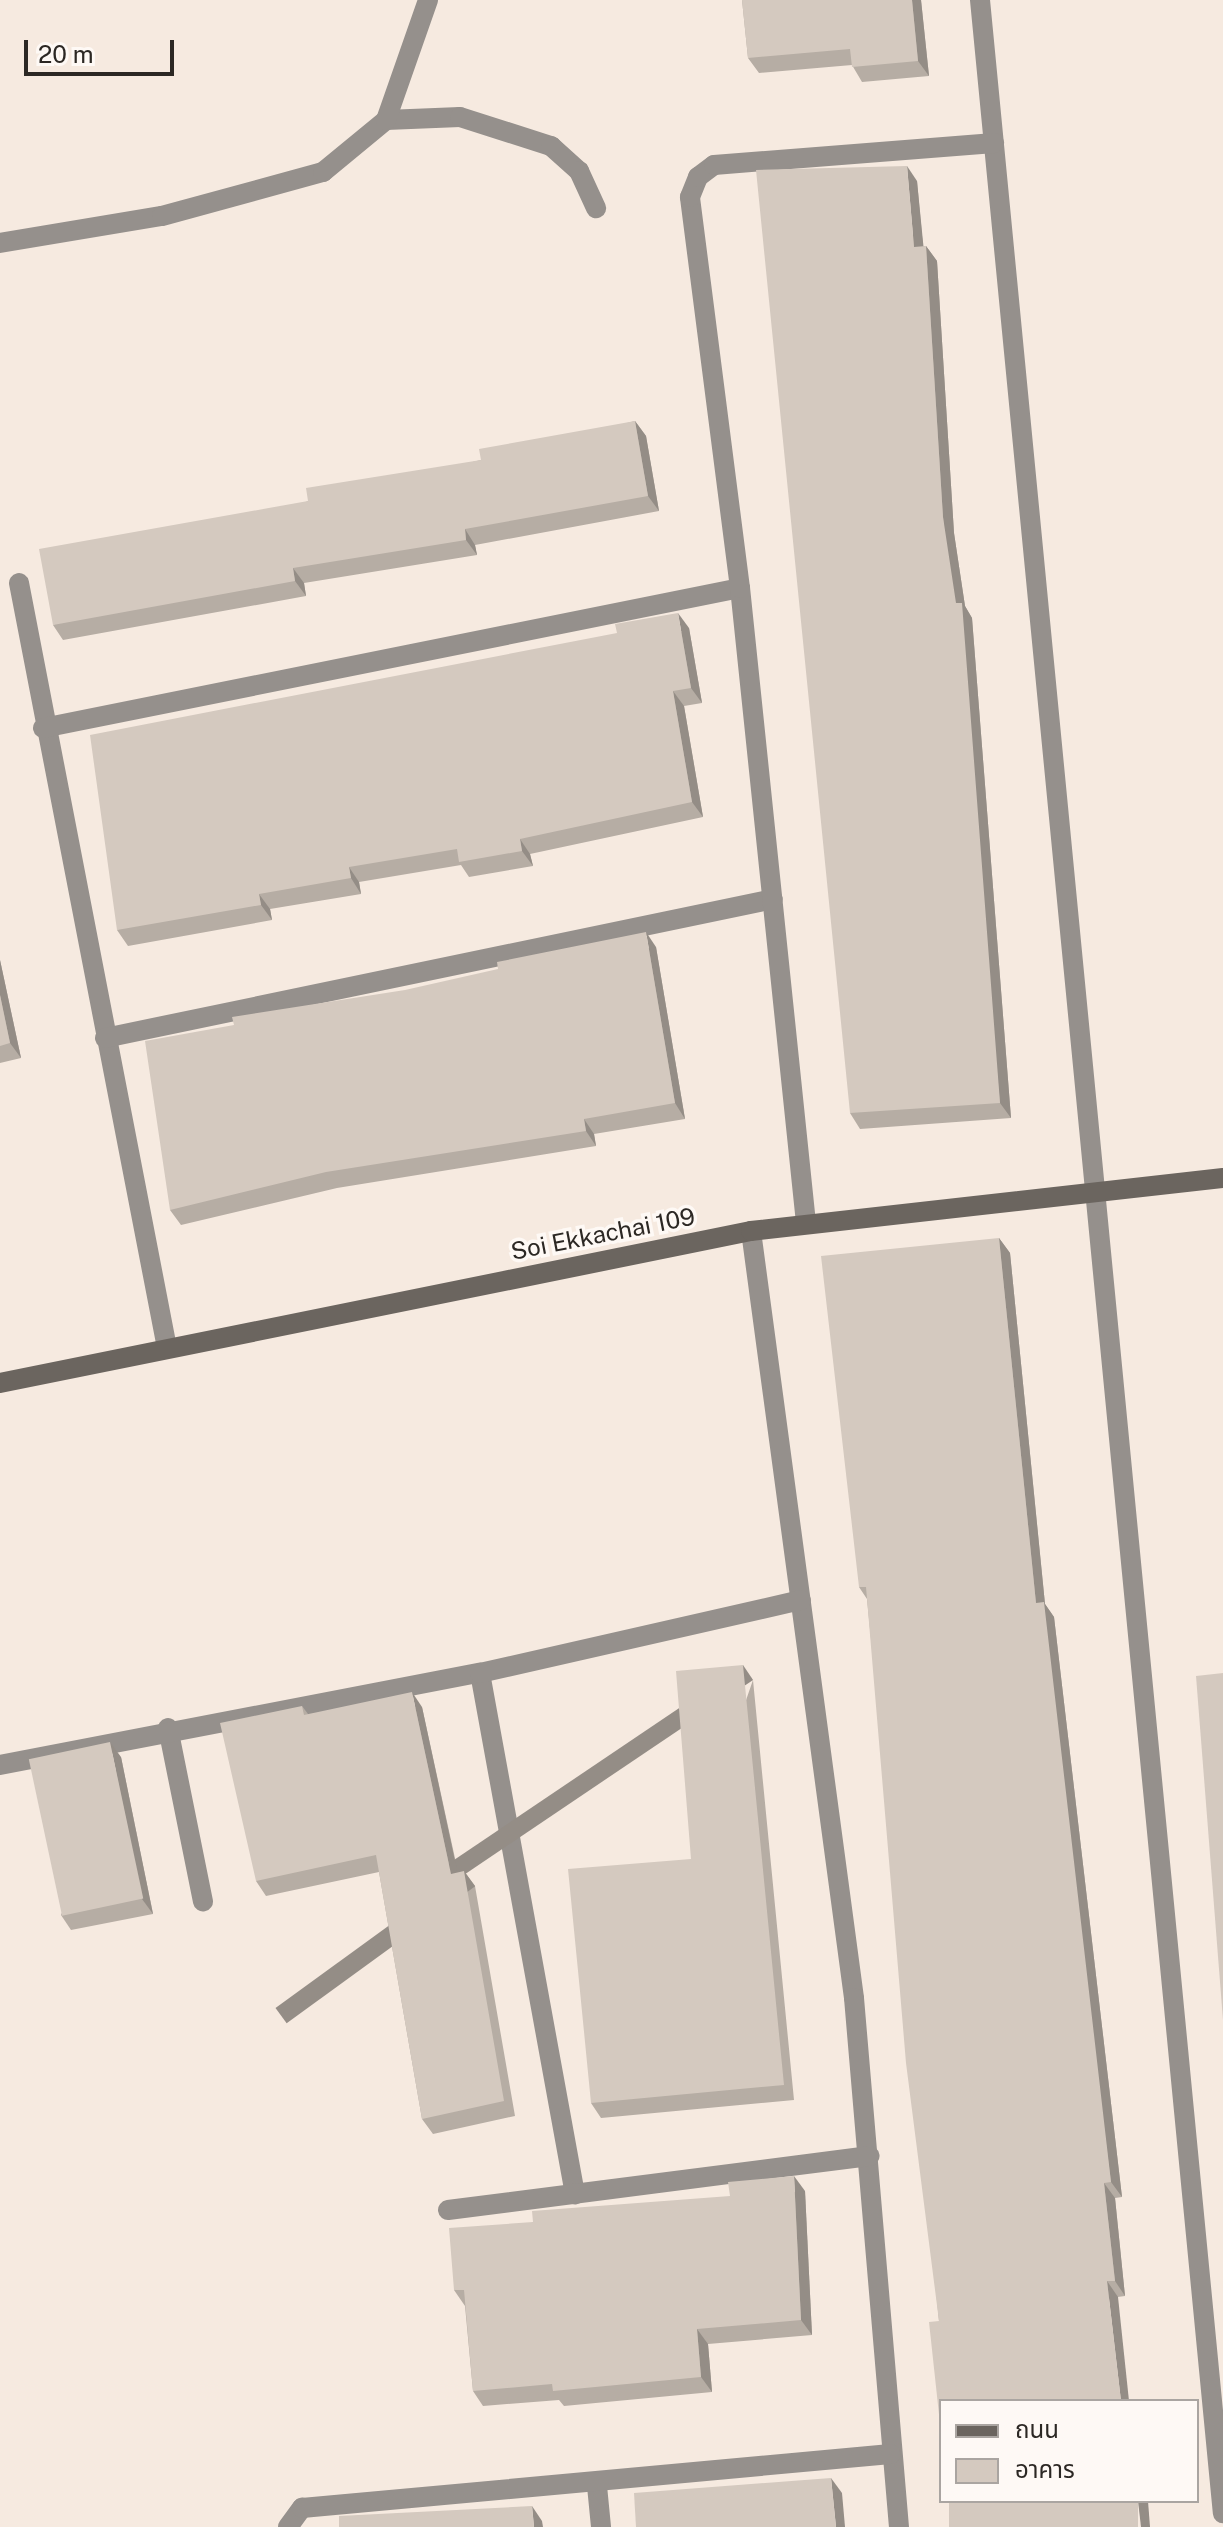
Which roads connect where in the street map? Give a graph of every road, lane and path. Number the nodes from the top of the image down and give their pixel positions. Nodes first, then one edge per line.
1 (428, 0) edge
2 (980, 0) edge
3 (386, 120) junction
4 (994, 143) junction
5 (596, 208) dead end
6 (0, 243) edge
7 (19, 583) dead end
8 (740, 588) junction
9 (43, 728) junction
10 (773, 899) junction
11 (105, 1038) junction
12 (1223, 1178) edge
13 (1092, 1194) junction
14 (806, 1223) junction
15 (751, 1231) junction
16 (167, 1348) junction
17 (0, 1383) edge
18 (801, 1600) junction
19 (480, 1673) junction
20 (168, 1728) junction
21 (0, 1765) edge
22 (203, 1901) dead end
23 (870, 2156) junction
24 (575, 2194) junction
25 (448, 2210) dead end
26 (891, 2454) junction
27 (597, 2486) junction
28 (1223, 2513) edge
29 (288, 2527) edge
30 (601, 2527) edge
31 (899, 2527) edge

1 - 3 street
2 - 4 street
3 - 5 street
3 - 6 street
4 - 8 street
4 - 13 street
7 - 9 street
8 - 9 street
8 - 10 street
9 - 11 street
10 - 11 street
10 - 14 street
11 - 16 street
12 - 13 street, Soi Ekkachai 109
13 - 14 street, Soi Ekkachai 109
13 - 28 street
14 - 15 street, Soi Ekkachai 109
15 - 16 street, Soi Ekkachai 109
15 - 18 street
16 - 17 street, Soi Ekkachai 109
18 - 19 street
18 - 23 street
19 - 20 street
19 - 24 street
20 - 21 street
20 - 22 street
23 - 24 street
23 - 26 street
24 - 25 street
26 - 27 street
26 - 31 street
27 - 29 street
27 - 30 street

